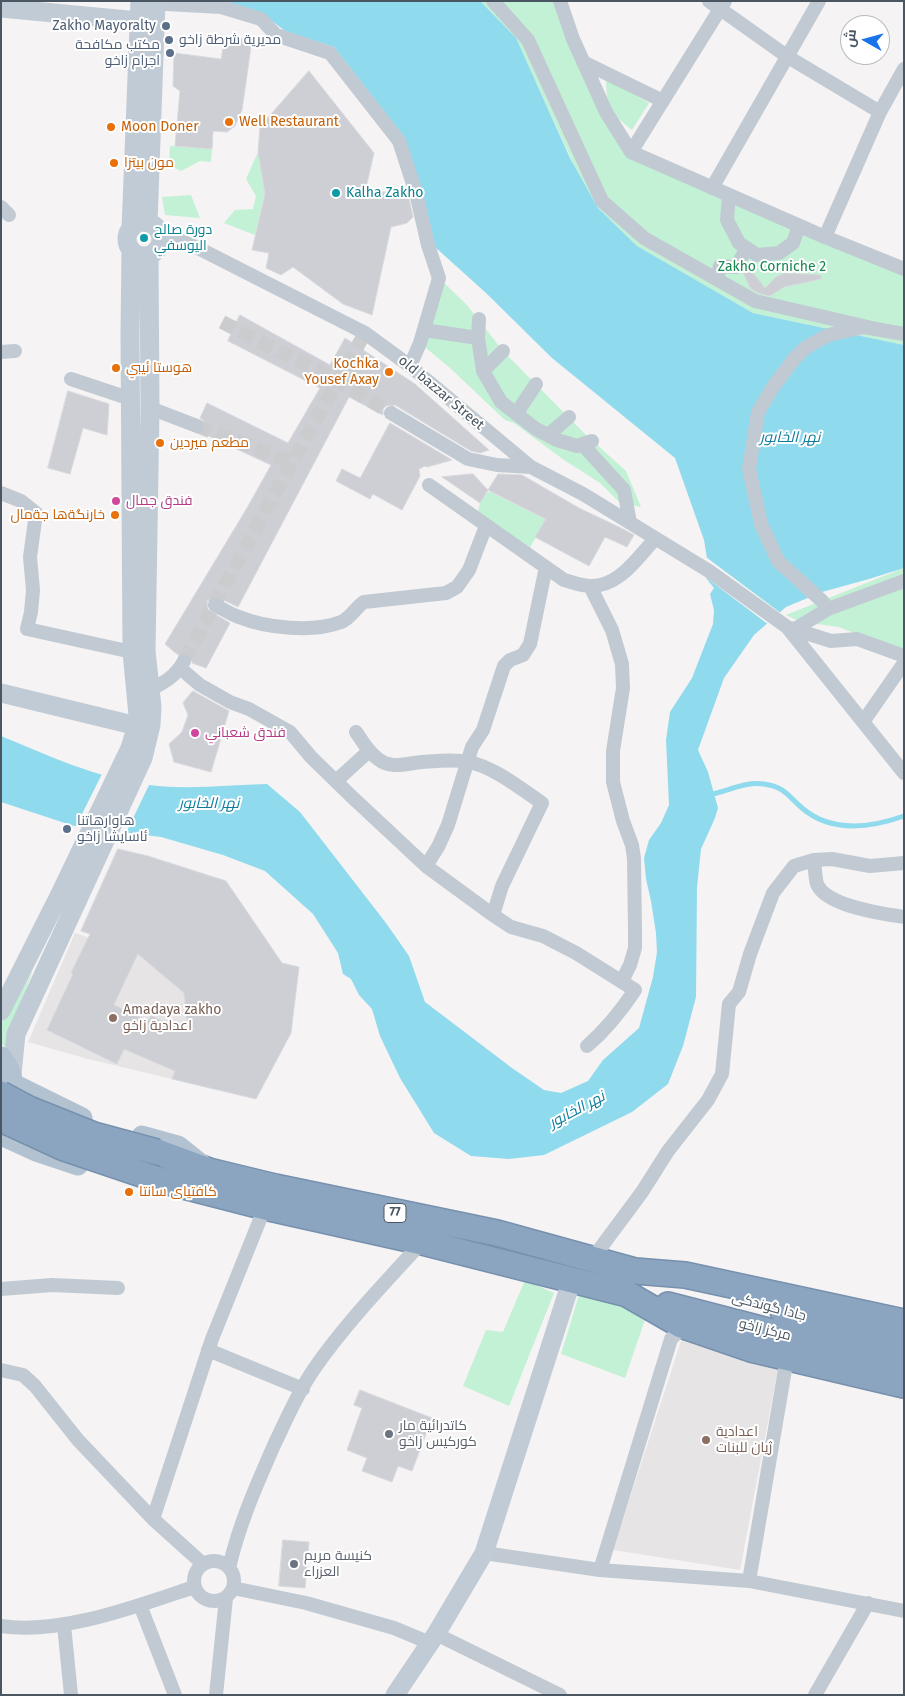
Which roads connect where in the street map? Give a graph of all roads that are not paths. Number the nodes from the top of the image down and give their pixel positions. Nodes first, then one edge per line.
1 (493, 1) edge
2 (560, 1) edge
3 (819, 1) edge
4 (148, 2) edge
5 (718, 4) edge
6 (1, 8) edge
7 (139, 22) junction
8 (788, 57) junction
9 (583, 62) junction
10 (904, 69) edge
11 (898, 91) edge
12 (663, 101) junction
13 (880, 112) junction
14 (631, 152) junction
15 (712, 188) junction
16 (729, 195) junction
17 (140, 226) junction
18 (799, 226) junction
19 (825, 237) junction
20 (161, 238) junction
21 (747, 248) junction
22 (140, 253) junction
23 (736, 267) junction
24 (904, 269) edge
25 (716, 279) junction
26 (737, 291) junction
27 (479, 319) dead end
28 (424, 330) junction
29 (885, 331) junction
30 (904, 334) edge
31 (478, 338) junction
32 (503, 351) dead end
33 (410, 366) junction
34 (483, 371) junction
35 (71, 379) dead end
36 (536, 384) dead end
37 (131, 399) junction
38 (150, 408) junction
39 (391, 413) tunnel mouth
40 (516, 414) junction
41 (568, 417) dead end
42 (197, 426) tunnel mouth
43 (548, 436) junction
44 (530, 467) junction
45 (428, 485) dead end
46 (1, 493) edge
47 (630, 523) junction
48 (486, 526) junction
49 (655, 539) junction
50 (546, 567) junction
51 (904, 581) edge
52 (590, 586) junction
53 (215, 605) dead end
54 (825, 605) junction
55 (791, 628) junction
56 (132, 652) junction
57 (904, 656) edge
58 (904, 664) edge
59 (149, 690) junction
60 (1, 693) edge
61 (863, 722) junction
62 (137, 726) junction
63 (356, 732) dead end
64 (369, 751) junction
65 (136, 753) junction
66 (468, 762) junction
67 (904, 773) edge
68 (336, 781) junction
69 (814, 860) junction
70 (904, 863) edge
71 (426, 866) junction
72 (69, 897) junction
73 (493, 915) junction
74 (904, 917) edge
75 (622, 981) junction
76 (1, 1011) edge
77 (587, 1046) dead end
78 (7, 1077) edge
79 (56, 1107) junction
80 (1, 1114) edge
81 (1, 1119) edge
82 (1, 1135) edge
83 (36, 1151) junction
84 (209, 1181) junction
85 (265, 1207) junction
86 (422, 1242) junction
87 (593, 1258) junction
88 (572, 1279) junction
89 (631, 1282) junction
90 (118, 1288) dead end
91 (1, 1289) edge
92 (904, 1322) edge
93 (684, 1326) junction
94 (904, 1343) edge
95 (208, 1350) junction
96 (786, 1358) junction
97 (904, 1366) edge
98 (2, 1372) edge
99 (904, 1385) edge
100 (302, 1389) junction
101 (153, 1519) junction
102 (484, 1553) junction
103 (203, 1564) junction
104 (229, 1568) junction
105 (600, 1570) junction
106 (749, 1581) junction
107 (194, 1588) junction
108 (229, 1593) junction
109 (868, 1603) junction
110 (140, 1605) junction
111 (904, 1611) edge
112 (64, 1625) junction
113 (1, 1626) edge
114 (433, 1639) junction
115 (71, 1695) edge
116 (175, 1695) edge
117 (216, 1695) edge
118 (395, 1695) edge
119 (560, 1695) edge
120 (815, 1695) edge

1 - 25 street
2 - 9 street
3 - 8 street
4 - 7 main road
4 - 17 main road
4 - 28 street
5 - 8 street
5 - 12 street
6 - 7 main road
7 - 17 main road
8 - 13 street
8 - 15 street
9 - 12 street
9 - 14 street
10 - 11 street
11 - 13 street
12 - 14 street
13 - 19 street
14 - 15 street
15 - 16 street
16 - 18 street
16 - 21 street
17 - 20 main road
17 - 22 main road
18 - 19 street
18 - 21 street
19 - 24 street
20 - 22 main road
20 - 33 street, old bazzar Street
21 - 23 street
22 - 37 main road
22 - 38 main road
23 - 25 street
23 - 26 street
25 - 26 street
26 - 29 street
27 - 31 street
28 - 31 street
28 - 33 street
29 - 30 street
29 - 54 street
31 - 34 street
32 - 34 street
33 - 44 street, old bazzar Street
34 - 40 street
35 - 37 street
36 - 40 street
37 - 56 main road
38 - 42 street
38 - 59 main road
39 - 44 street
40 - 43 street
41 - 43 street
43 - 47 street
44 - 47 street, old bazzar Street
45 - 48 street
46 - 56 street
47 - 49 street, old bazzar Street
48 - 50 street
48 - 53 street
49 - 52 street
49 - 55 street, old bazzar Street
50 - 52 street
50 - 66 street
51 - 54 street
52 - 75 street
54 - 55 street
55 - 57 street
55 - 61 street
56 - 62 main road
58 - 61 street
59 - 65 main road
59 - 68 street
60 - 62 main road
61 - 67 street
62 - 65 main road
63 - 64 street
64 - 66 street
64 - 68 street
65 - 72 main road
66 - 71 street
66 - 73 street
68 - 71 street
69 - 70 street
69 - 74 street
69 - 87 street
71 - 73 street
72 - 76 main road
72 - 78 main road
73 - 75 street
75 - 77 street
78 - 79 main road
78 - 80 main road
78 - 84 highway, 77, bridge
79 - 83 main road
79 - 84 main road
81 - 84 highway, 77, bridge
82 - 83 main road
83 - 84 main road
84 - 85 highway, 77
84 - 87 highway, 77
85 - 86 highway, 77
85 - 95 street
86 - 88 highway, 77
86 - 100 street
87 - 89 highway, 77
88 - 89 highway, 77
88 - 102 main road
89 - 92 highway
89 - 93 highway
89 - 94 highway, جادا گوندکی / 77
89 - 97 highway, مركز زاخو / 77
90 - 91 street
93 - 96 highway
93 - 105 street
95 - 100 street
95 - 101 street
96 - 99 highway
96 - 106 street
98 - 101 street
100 - 104 street
101 - 103 street
102 - 105 street
102 - 114 main road
103 - 104 street
103 - 107 street
104 - 108 street
105 - 106 street
106 - 109 street
107 - 108 street
107 - 110 street
108 - 114 street
108 - 117 street
109 - 111 street
109 - 120 street
110 - 112 street
110 - 116 street
112 - 113 street
112 - 115 street
114 - 118 main road
114 - 119 street

